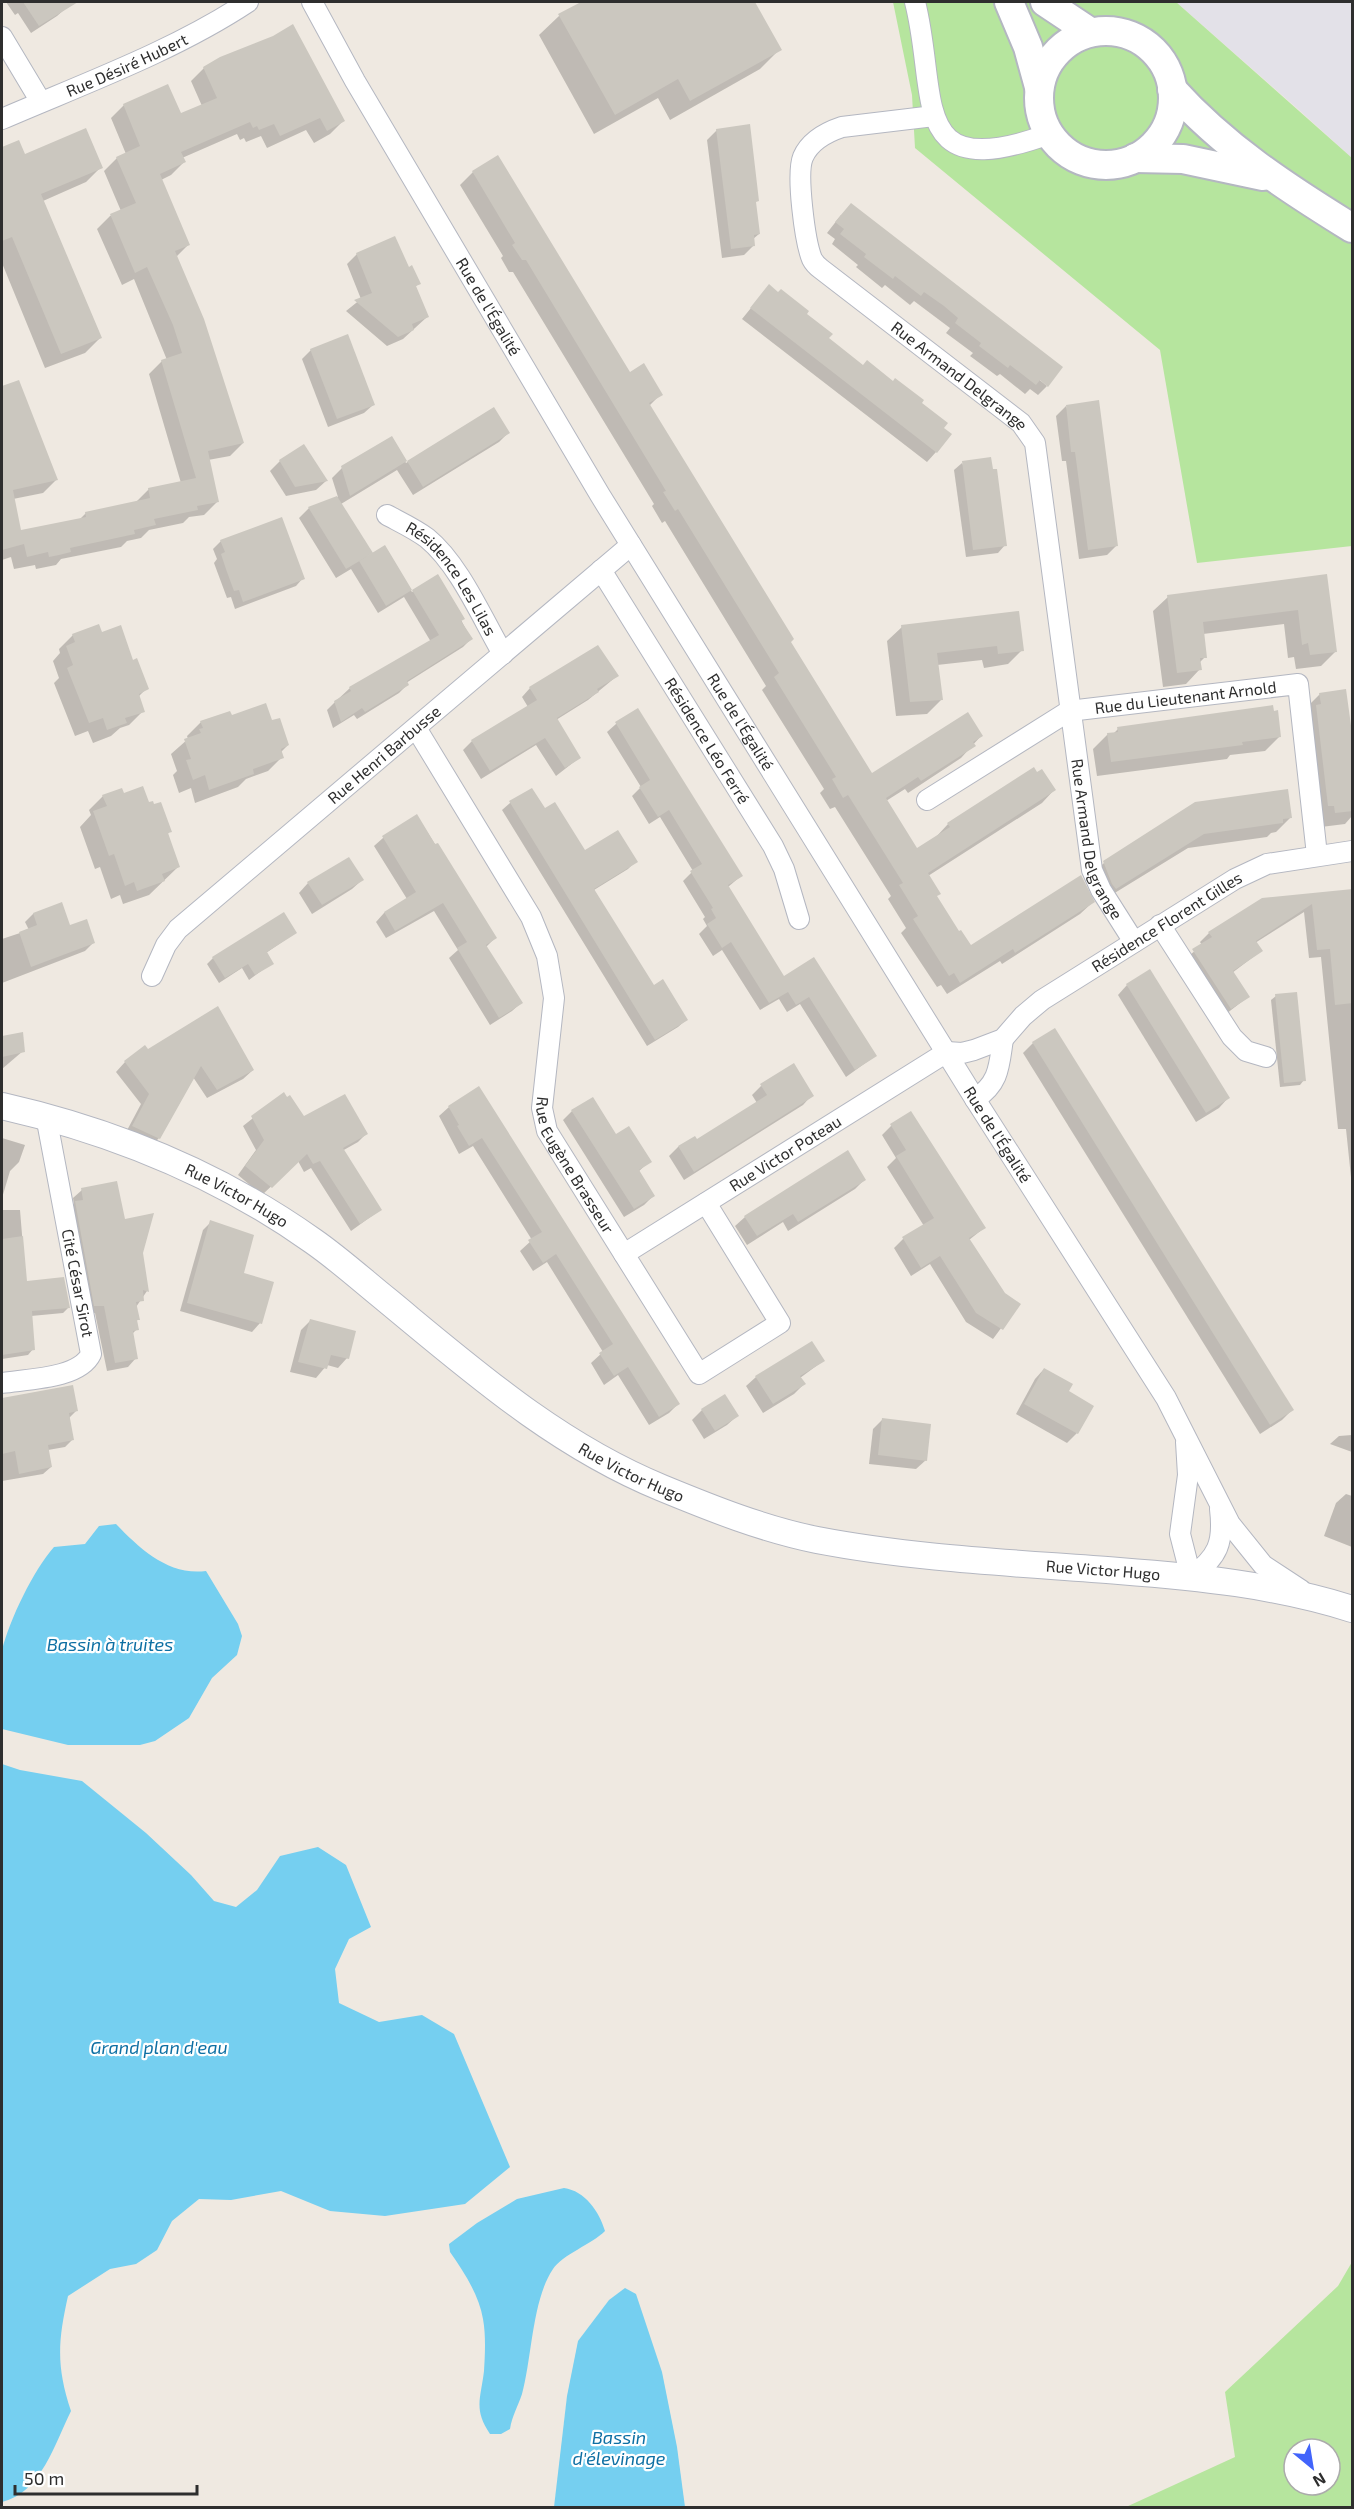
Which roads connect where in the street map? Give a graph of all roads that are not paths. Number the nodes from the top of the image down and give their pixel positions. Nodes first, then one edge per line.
1 (248, 2) edge
2 (312, 2) edge
3 (915, 2) edge
4 (1009, 2) edge
5 (1045, 2) edge
6 (1090, 32) junction
7 (2, 37) edge
8 (1039, 87) junction
9 (1173, 89) junction
10 (41, 102) junction
11 (934, 116) junction
12 (2, 120) edge
13 (1049, 134) junction
14 (1135, 158) junction
15 (1273, 179) junction
16 (1348, 229) edge
17 (387, 515) dead end
18 (631, 545) junction
19 (601, 570) junction
20 (503, 654) junction
21 (1069, 711) junction
22 (416, 728) junction
23 (927, 800) dead end
24 (1353, 851) edge
25 (1317, 855) junction
26 (799, 919) dead end
27 (1160, 925) junction
28 (1134, 942) junction
29 (152, 976) dead end
30 (1003, 1038) junction
31 (947, 1052) junction
32 (1266, 1057) dead end
33 (975, 1098) junction
34 (2, 1106) edge
35 (46, 1116) junction
36 (706, 1203) junction
37 (624, 1254) junction
38 (2, 1383) edge
39 (1185, 1434) junction
40 (1220, 1508) junction
41 (1191, 1577) junction
42 (1317, 1598) junction
43 (1353, 1609) edge

1 - 10 street, Rue Désiré Hubert
2 - 18 street, Rue de l'Égalité
3 - 11 street
4 - 8 main road
5 - 6 main road
6 - 8 main road
6 - 9 main road
7 - 10 street
8 - 13 main road
9 - 14 main road
9 - 15 main road
10 - 12 street, Rue Désiré Hubert
11 - 13 street
11 - 21 street, Rue Armand Delgrange
13 - 14 main road
14 - 15 main road
15 - 16 main road
17 - 20 street, Résidence Les Lilas
18 - 19 street, Rue Henri Barbusse
18 - 31 street, Rue de l'Égalité
19 - 20 street, Rue Henri Barbusse
19 - 26 street, Résidence Léo Ferré
20 - 22 street, Rue Henri Barbusse
21 - 23 street, Rue du Lieutenant Arnold
21 - 25 street, Rue du Lieutenant Arnold
21 - 28 street, Rue Armand Delgrange
22 - 29 street, Rue Henri Barbusse
22 - 37 street, Rue Eugène Brasseur
24 - 25 street, Résidence Florent Gilles
25 - 27 street, Résidence Florent Gilles
27 - 28 street, Résidence Florent Gilles
27 - 32 street
28 - 30 street, Résidence Florent Gilles
30 - 31 street, Résidence Florent Gilles
30 - 33 street
31 - 33 street, Rue de l'Égalité
31 - 36 street, Rue Victor Poteau
33 - 39 street, Rue de l'Égalité
34 - 35 street, Rue Victor Hugo
35 - 38 street, Cité César Sirot
35 - 41 street, Rue Victor Hugo
36 - 37 street, Rue Victor Poteau
36 - 37 street, Rue Eugène Brasseur
39 - 40 street, Rue de l'Égalité
39 - 41 street, Rue de l'Égalité
40 - 41 street, Rue de l'Égalité
40 - 42 street, Rue de l'Égalité
41 - 42 street, Rue Victor Hugo
42 - 43 street, Rue Victor Hugo

